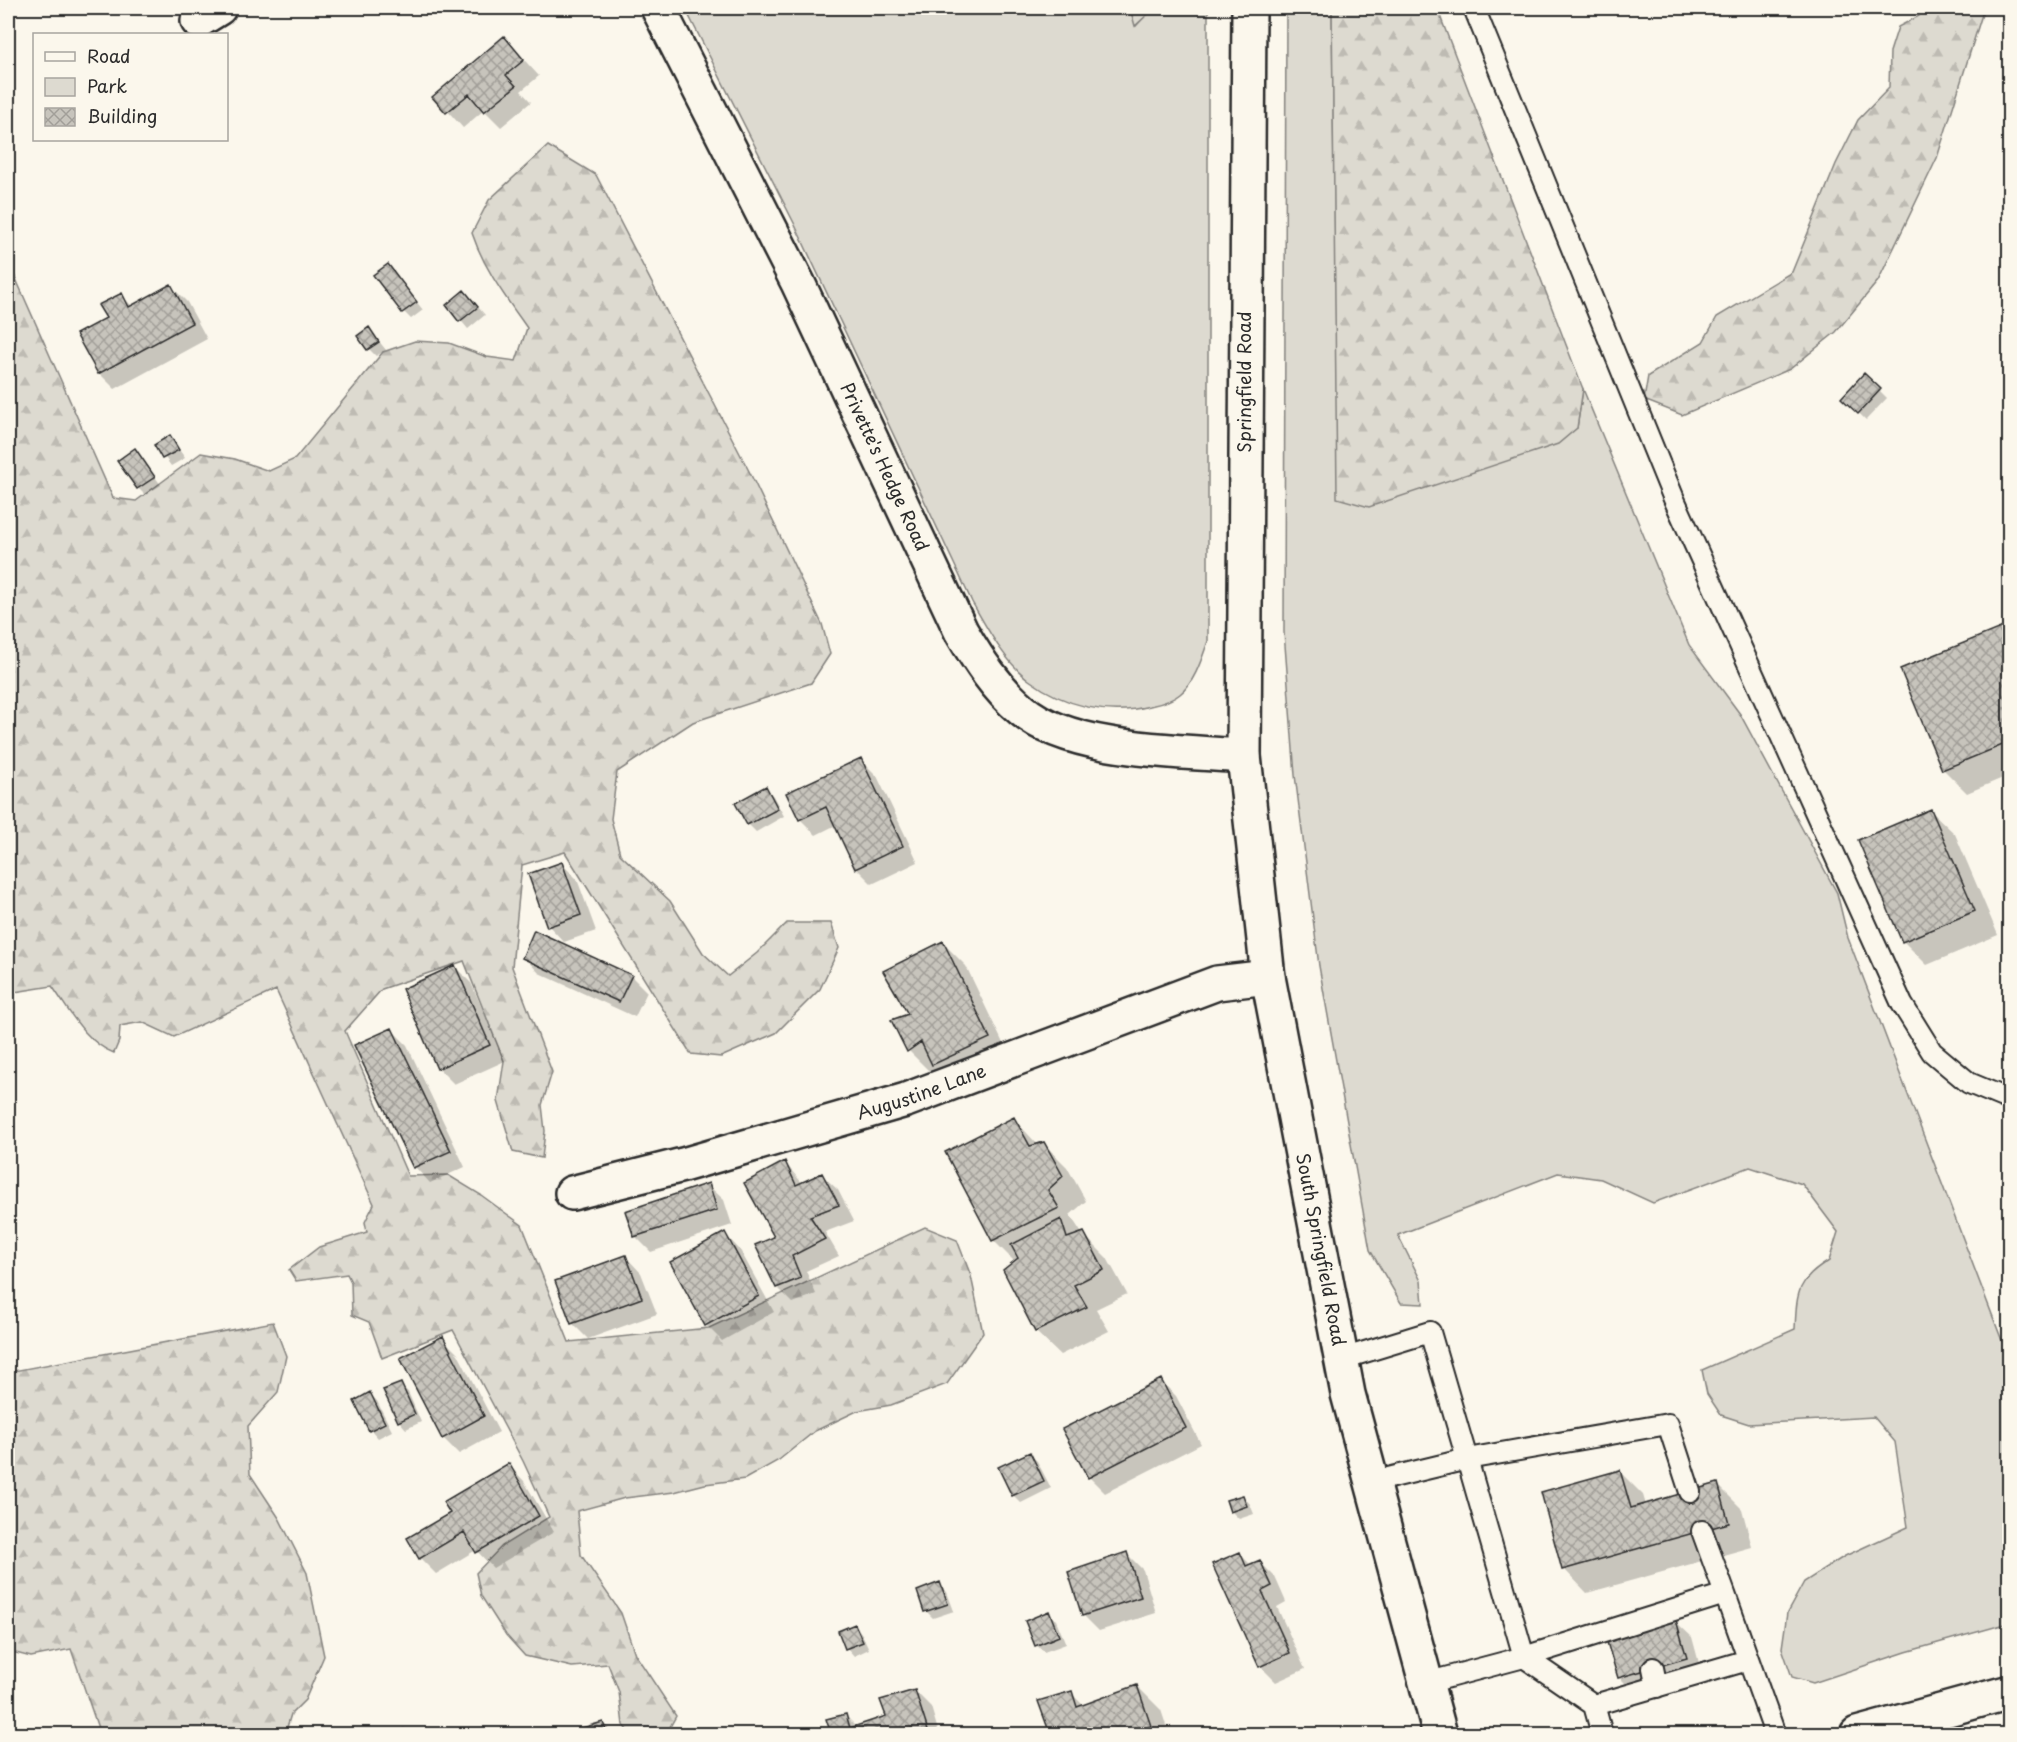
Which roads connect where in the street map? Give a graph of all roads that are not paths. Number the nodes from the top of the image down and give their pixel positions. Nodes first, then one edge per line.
1 (658, 8) edge
2 (1249, 8) edge
3 (1474, 8) edge
4 (1244, 756) junction
5 (1268, 977) junction
6 (2010, 1100) edge
7 (572, 1193) dead end
8 (1342, 1359) junction
9 (1467, 1459) junction
10 (1372, 1482) junction
11 (1690, 1492) dead end
12 (1702, 1531) dead end
13 (1725, 1594) junction
14 (1524, 1657) junction
15 (1748, 1660) junction
16 (1426, 1683) junction
17 (2010, 1692) edge
18 (1594, 1705) junction
19 (1440, 1734) edge
20 (1602, 1734) edge
21 (1775, 1734) edge
22 (1857, 1734) edge

1 - 4 main road, Privette's Hedge Road
2 - 4 main road, Springfield Road
3 - 6 lane
4 - 5 main road, South Springfield Road
5 - 7 main road, Augustine Lane
5 - 8 main road, South Springfield Road
8 - 9 lane
8 - 10 main road, South Springfield Road
9 - 10 lane
9 - 11 lane
9 - 14 lane
10 - 16 main road, South Springfield Road
12 - 13 lane
13 - 14 lane
13 - 15 lane
14 - 16 lane
14 - 18 lane
15 - 18 lane
15 - 21 lane
16 - 19 main road, South Springfield Road
17 - 22 main road
18 - 20 lane

